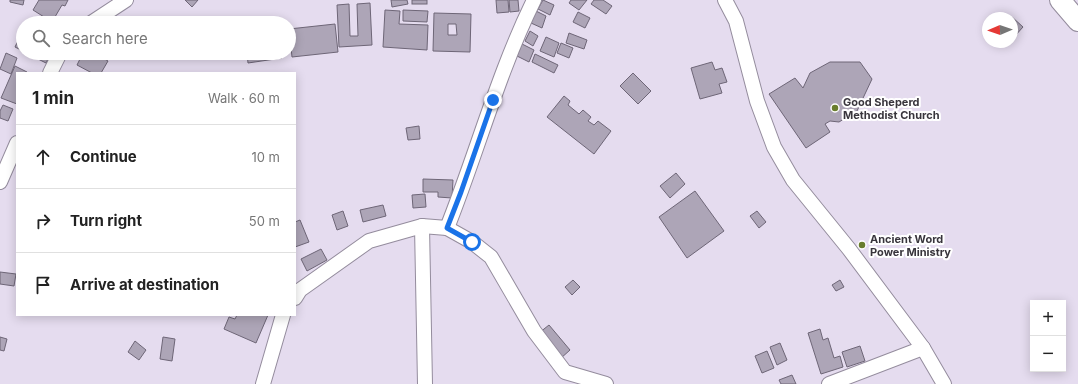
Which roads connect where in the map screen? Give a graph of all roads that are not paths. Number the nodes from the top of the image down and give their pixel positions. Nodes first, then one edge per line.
1 (126, 0) edge
2 (534, 0) edge
3 (725, 0) edge
4 (1060, 0) edge
5 (1077, 15) edge
6 (102, 16) edge
7 (56, 60) edge
8 (50, 72) edge
9 (16, 145) edge
10 (0, 182) edge
11 (422, 226) junction
12 (447, 228) junction
13 (296, 296) edge
14 (283, 316) edge
15 (923, 348) junction
16 (263, 384) edge
17 (425, 384) edge
18 (606, 384) edge
19 (830, 384) edge
20 (944, 384) edge

1 - 6 street
2 - 12 street
3 - 15 street
4 - 5 street
7 - 8 street
9 - 10 street
11 - 12 street
11 - 13 street
11 - 17 street
12 - 18 street
14 - 16 street
15 - 19 street
15 - 20 street

